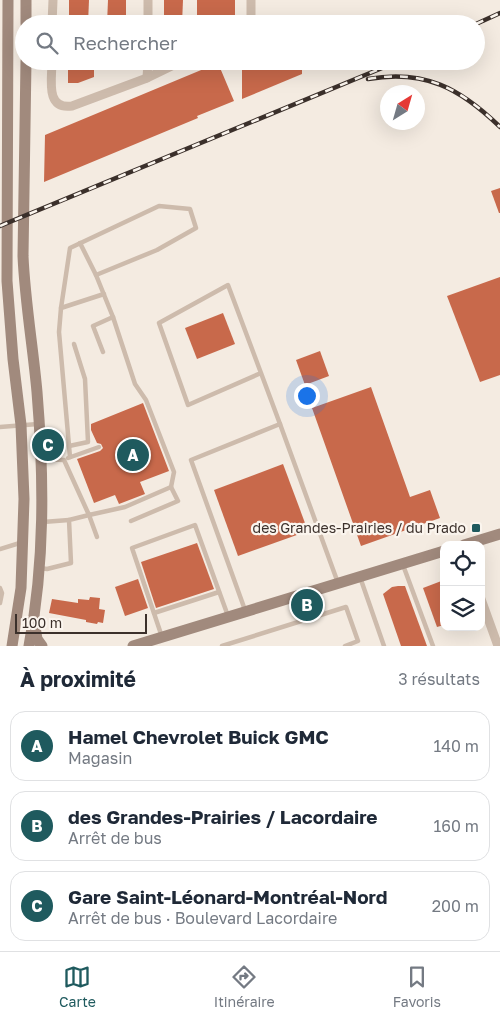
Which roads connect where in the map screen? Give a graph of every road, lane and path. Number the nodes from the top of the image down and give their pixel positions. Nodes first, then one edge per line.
1 (8, 0) edge
2 (26, 0) edge
3 (52, 0) edge
4 (148, 0) edge
5 (250, 0) edge
6 (26, 15) edge
7 (52, 15) edge
8 (148, 15) edge
9 (251, 15) edge
10 (26, 70) edge
11 (52, 70) edge
12 (148, 70) edge
13 (164, 70) edge
14 (148, 78) junction
15 (80, 243) junction
16 (96, 276) junction
17 (104, 294) junction
18 (61, 308) junction
19 (113, 317) junction
20 (74, 344) dead end
21 (103, 352) dead end
22 (261, 373) junction
23 (40, 424) junction
24 (280, 424) junction
25 (20, 425) junction
26 (0, 427) edge
27 (69, 446) junction
28 (99, 447) dead end
29 (70, 458) junction
30 (40, 460) junction
31 (64, 460) junction
32 (172, 487) junction
33 (89, 515) junction
34 (69, 520) junction
35 (131, 521) dead end
36 (42, 522) junction
37 (500, 534) edge
38 (96, 538) dead end
39 (477, 541) edge
40 (23, 542) junction
41 (0, 549) edge
42 (440, 552) edge
43 (402, 564) junction
44 (40, 568) junction
45 (360, 576) junction
46 (338, 583) junction
47 (0, 588) edge
48 (220, 592) junction
49 (0, 603) edge
50 (485, 610) edge
51 (246, 611) junction
52 (154, 613) junction
53 (228, 616) junction
54 (34, 617) junction
55 (162, 637) junction
56 (12, 646) edge
57 (29, 646) edge
58 (42, 646) edge
59 (133, 646) edge
60 (222, 646) edge
61 (346, 646) edge
62 (384, 646) edge
63 (433, 646) edge
64 (498, 646) edge

1 - 25 main road
2 - 6 main road
3 - 7 street
4 - 8 street
5 - 9 street
10 - 23 main road
11 - 14 street
12 - 14 street
13 - 14 street
15 - 16 lane
15 - 16 lane
15 - 18 lane
16 - 17 lane
17 - 18 lane
17 - 19 lane
18 - 27 lane
19 - 21 lane
19 - 32 lane
20 - 27 lane
22 - 22 lane
22 - 24 lane
23 - 25 lane
23 - 30 main road
24 - 46 lane
24 - 51 lane
25 - 26 lane
25 - 40 main road
27 - 29 lane
28 - 29 lane
29 - 31 lane
30 - 31 lane
30 - 36 main road
31 - 33 lane
32 - 33 lane
32 - 35 lane
33 - 34 lane
33 - 38 lane
34 - 36 lane
34 - 44 lane
36 - 44 main road
37 - 39 main road
40 - 41 lane
40 - 56 main road
42 - 43 main road
43 - 45 main road
43 - 63 lane
44 - 54 main road
45 - 46 main road
45 - 62 lane
46 - 51 main road
47 - 49 lane
48 - 52 lane
48 - 52 lane
48 - 53 lane
50 - 64 street
51 - 53 main road
52 - 55 lane
53 - 55 main road
54 - 57 main road
54 - 58 main road
55 - 59 main road
60 - 61 lane

